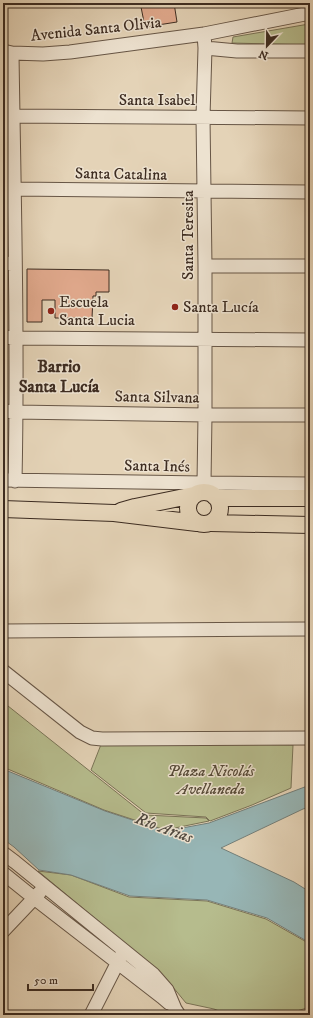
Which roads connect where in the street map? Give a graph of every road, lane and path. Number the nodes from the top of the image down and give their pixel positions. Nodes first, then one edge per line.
1 (310, 13) edge
2 (204, 34) junction
3 (205, 48) junction
4 (310, 51) edge
5 (7, 52) edge
6 (8, 115) edge
7 (203, 117) junction
8 (310, 118) edge
9 (8, 189) edge
10 (205, 192) junction
11 (310, 192) edge
12 (9, 263) edge
13 (205, 266) junction
14 (310, 266) edge
15 (10, 337) edge
16 (205, 340) junction
17 (310, 340) edge
18 (3, 411) edge
19 (16, 412) junction
20 (205, 415) junction
21 (310, 415) edge
22 (9, 480) edge
23 (310, 484) edge
24 (205, 492) junction
25 (310, 498) edge
26 (3, 509) edge
27 (114, 512) junction
28 (204, 523) junction
29 (310, 525) edge
30 (310, 629) edge
31 (3, 631) edge
32 (3, 671) edge
33 (310, 738) edge
34 (3, 853) edge
35 (3, 873) edge
36 (46, 887) junction
37 (34, 898) junction
38 (3, 931) edge
39 (121, 956) junction
40 (177, 1012) edge
41 (91, 1015) edge

1 - 2 street, Avenida Santa Olivia
2 - 3 street, Santa Teresita
2 - 5 street, Avenida Santa Olivia
3 - 4 street
3 - 7 street, Santa Teresita
5 - 6 street
6 - 7 street, Santa Isabel
6 - 9 street
7 - 8 street, Santa Isabel
7 - 10 street, Santa Teresita
9 - 10 street, Santa Catalina
9 - 12 street
10 - 11 street, Santa Catalina
10 - 13 street, Santa Teresita
12 - 15 street
13 - 14 street
13 - 16 street, Santa Teresita
15 - 16 street
15 - 19 street
16 - 17 street
16 - 20 street, Santa Teresita
18 - 19 street, Santa Silvana
19 - 20 street, Santa Silvana
19 - 22 street
20 - 21 street, Santa Silvana
20 - 24 street, Santa Teresita
22 - 24 street, Santa Inés
23 - 24 street, Santa Inés
24 - 25 main road
24 - 27 main road
24 - 28 main road
24 - 28 main road
26 - 27 main road
27 - 28 main road
28 - 29 main road
30 - 31 street
32 - 33 street
34 - 36 street
35 - 37 street
36 - 37 street
36 - 39 street
37 - 38 street
37 - 39 street
39 - 40 street
39 - 41 street

